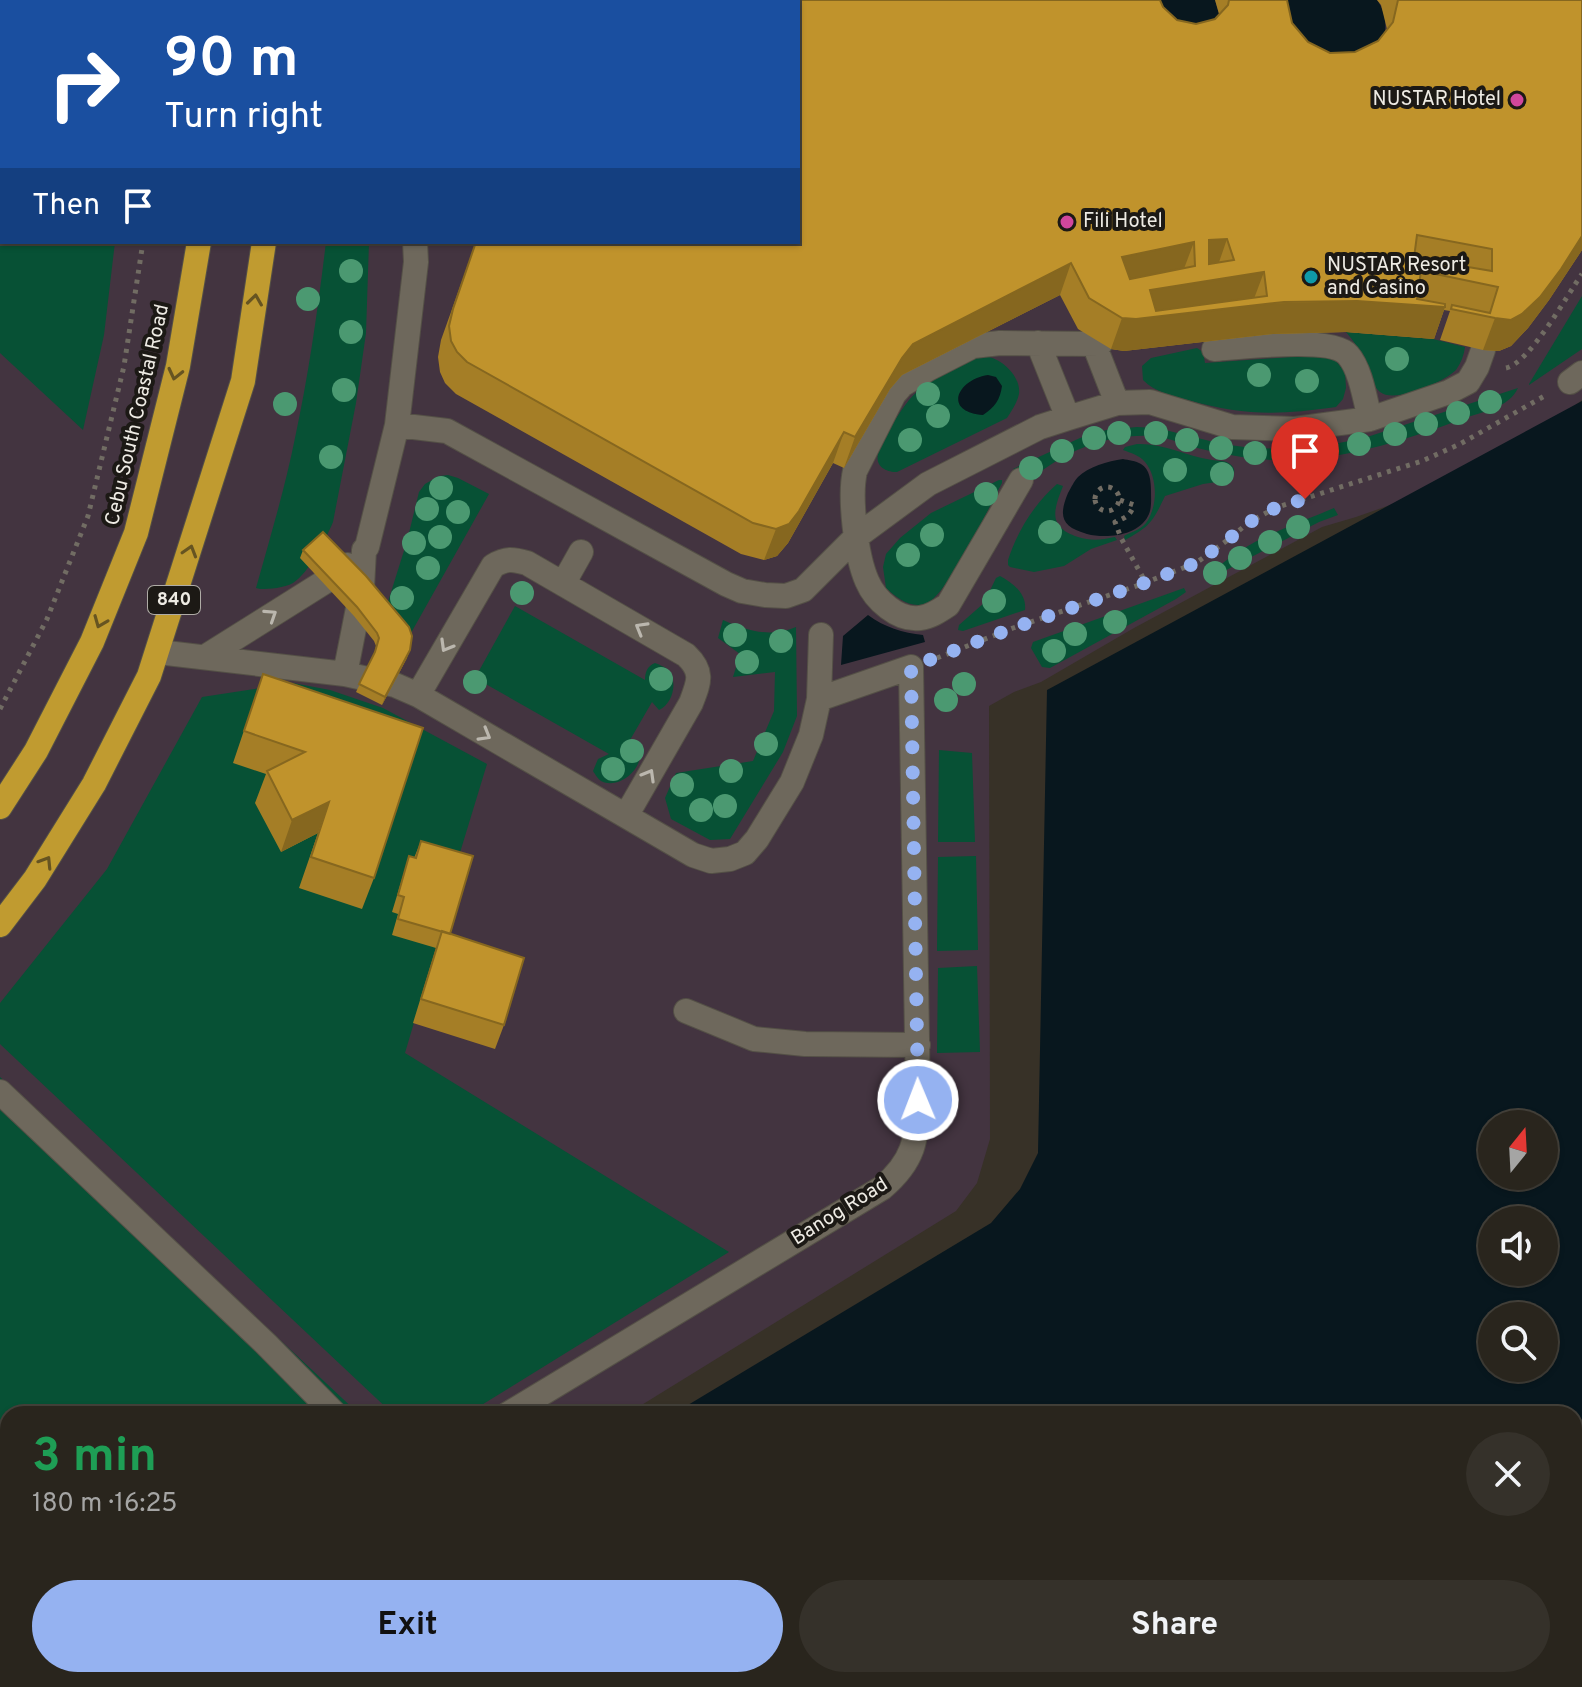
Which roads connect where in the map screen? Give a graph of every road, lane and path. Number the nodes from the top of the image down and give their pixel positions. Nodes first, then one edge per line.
1 (143, 244) edge
2 (199, 244) edge
3 (264, 244) edge
4 (419, 249) edge
5 (1582, 274) edge
6 (1038, 343) junction
7 (1214, 349) dead end
8 (1480, 358) joint
9 (1576, 377) edge
10 (1117, 403) junction
11 (1068, 418) junction
12 (1370, 419) junction
13 (397, 425) junction
14 (1021, 480) dead end
15 (1120, 500) junction
16 (856, 537) junction
17 (364, 550) junction
18 (581, 552) dead end
19 (1146, 583) junction
20 (563, 584) junction
21 (821, 635) dead end
22 (158, 652) junction
23 (205, 657) junction
24 (911, 667) junction
25 (345, 674) junction
26 (418, 695) junction
27 (819, 699) junction
28 (0, 709) edge
29 (0, 807) edge
30 (626, 816) junction
31 (0, 925) edge
32 (686, 1011) dead end
33 (918, 1045) junction
34 (0, 1092) edge
35 (327, 1406) edge
36 (521, 1406) edge

1 - 28 path
2 -> 29 highway, Cebu South Coastal Road
22 -> 3 highway, 840
4 - 13 street
5 - 8 path
6 - 10 street
6 - 11 street
6 - 16 street
7 - 12 street
8 - 12 street
9 - 19 path
10 - 11 street
10 - 12 street
11 - 16 street
13 - 16 street
13 - 17 street
14 - 16 street
15 - 15 path
15 - 19 path
23 -> 17 street
17 - 25 street
18 - 20 street
19 - 24 path
20 -> 26 street
30 -> 20 street
21 - 27 street
22 - 23 street
31 -> 22 highway, 840
23 - 25 street
24 - 27 street
24 - 33 street, Banog Road
25 - 26 street
26 -> 30 street
27 - 30 street
32 - 33 street
33 - 36 street, Banog Road
34 - 35 street

